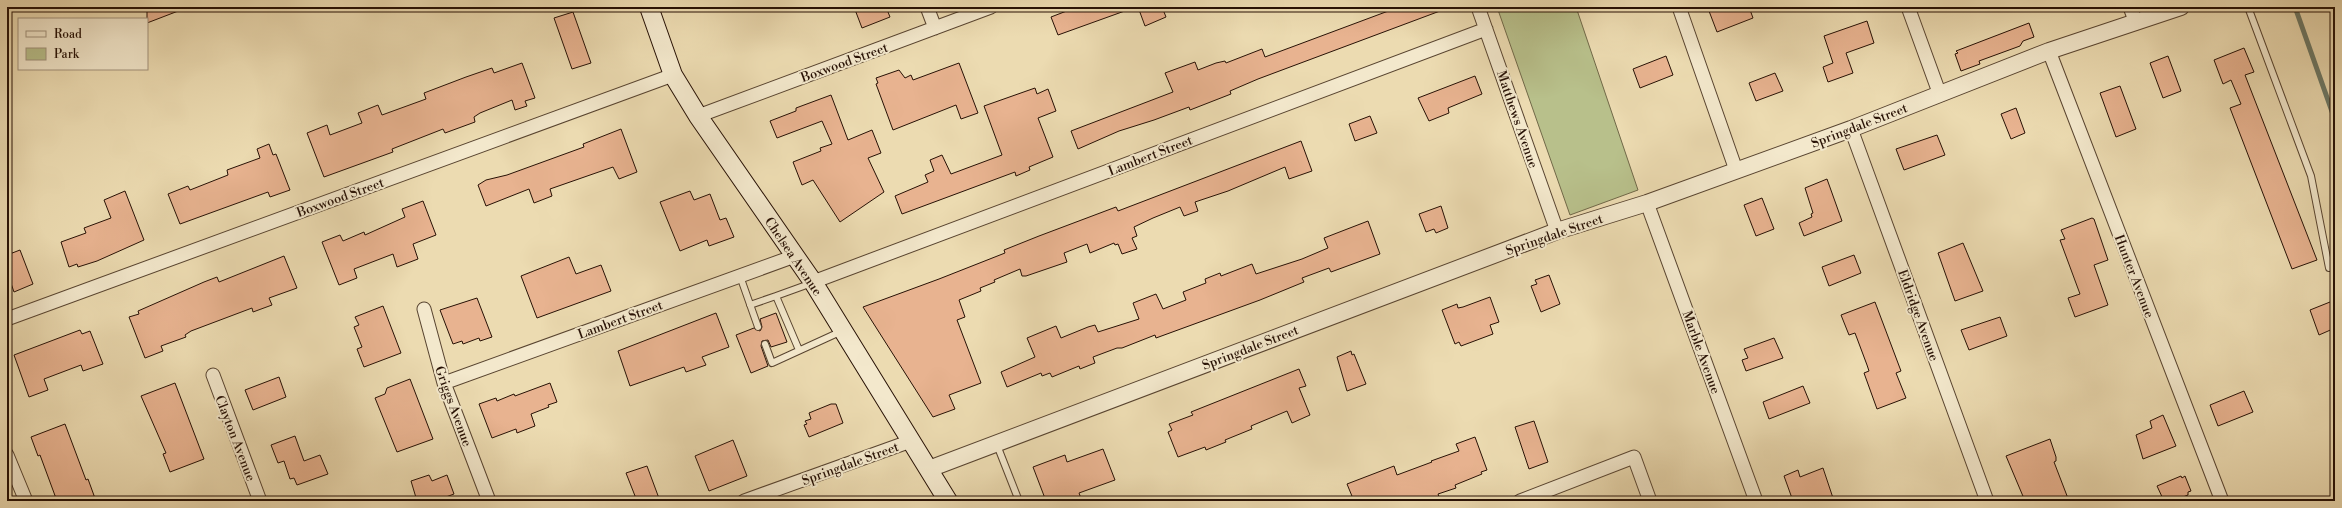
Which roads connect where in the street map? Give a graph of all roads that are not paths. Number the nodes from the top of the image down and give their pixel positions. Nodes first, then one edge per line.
1 (649, 7) edge
2 (927, 7) edge
3 (991, 7) edge
4 (1478, 7) edge
5 (1679, 7) edge
6 (1908, 7) edge
7 (2130, 7) edge
8 (2181, 7) edge
9 (2248, 7) edge
10 (2136, 23) junction
11 (935, 28) junction
12 (1486, 28) junction
13 (2049, 51) junction
14 (673, 76) junction
15 (1940, 95) junction
16 (698, 116) junction
17 (1852, 129) junction
18 (1736, 170) junction
19 (1648, 203) junction
20 (1557, 230) junction
21 (795, 256) junction
22 (2329, 268) dead end
23 (740, 276) junction
24 (813, 282) junction
25 (776, 296) junction
26 (750, 305) junction
27 (424, 309) dead end
28 (7, 320) edge
29 (758, 327) dead end
30 (843, 331) junction
31 (765, 344) dead end
32 (799, 350) junction
33 (213, 375) dead end
34 (444, 383) junction
35 (912, 441) junction
36 (997, 443) junction
37 (7, 455) edge
38 (929, 469) junction
39 (26, 501) edge
40 (260, 501) edge
41 (489, 501) edge
42 (744, 501) edge
43 (948, 501) edge
44 (1019, 501) edge
45 (1520, 501) edge
46 (1650, 501) edge
47 (1756, 501) edge
48 (1986, 501) edge
49 (2222, 501) edge

1 - 14 main road, Chelsea Avenue
2 - 11 street
3 - 11 street, Boxwood Street
4 - 12 street, Matthews Avenue
5 - 18 street
6 - 15 street
7 - 10 street
8 - 10 street, Springdale Street
9 - 22 lane
10 - 13 street, Springdale Street
11 - 16 street, Boxwood Street
12 - 20 street, Matthews Avenue
12 - 24 street, Lambert Street
13 - 15 street, Springdale Street
13 - 49 street, Hunter Avenue
14 - 16 main road, Chelsea Avenue
14 - 28 street, Boxwood Street
15 - 17 street, Springdale Street
16 - 21 main road, Chelsea Avenue
17 - 18 street, Springdale Street
17 - 48 street, Eldridge Avenue
18 - 19 street, Springdale Street
19 - 20 street, Springdale Street
19 - 47 street, Marble Avenue
20 - 36 street, Springdale Street
21 - 23 street, Lambert Street
21 - 24 main road, Chelsea Avenue
23 - 26 lane
23 - 34 street, Lambert Street
24 - 25 lane
24 - 30 main road, Chelsea Avenue
25 - 26 lane
25 - 32 lane
26 - 29 lane
27 - 34 street, Griggs Avenue
30 - 32 lane
30 - 35 main road, Chelsea Avenue
31 - 32 lane
33 - 40 street, Clayton Avenue
34 - 41 street, Griggs Avenue
35 - 38 main road, Chelsea Avenue
35 - 42 street, Springdale Street
36 - 38 street, Springdale Street
36 - 44 lane
37 - 39 street
38 - 43 main road, Chelsea Avenue
45 - 46 street

